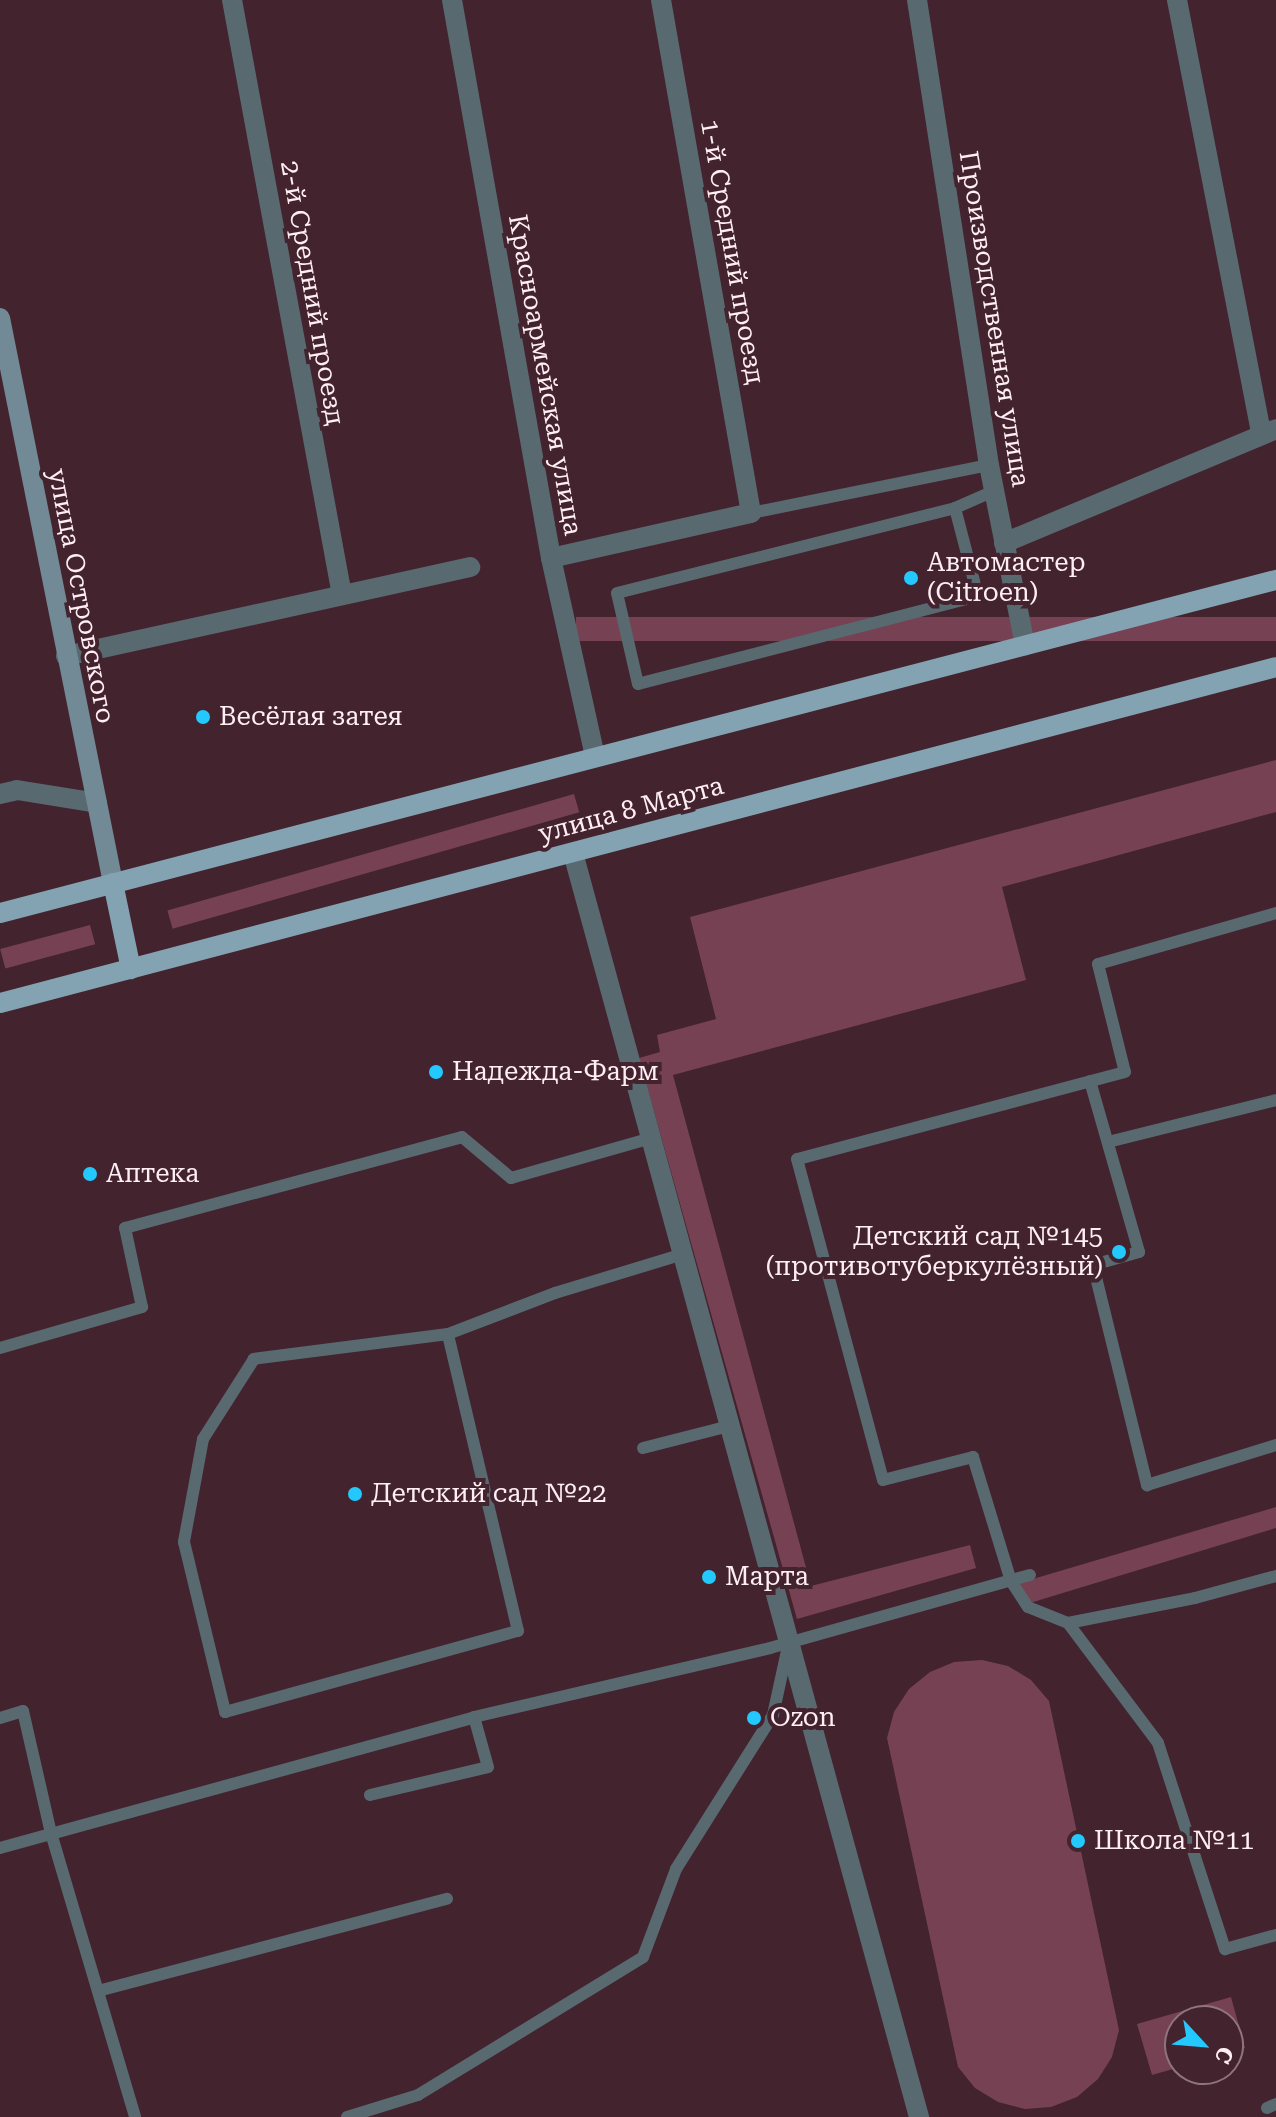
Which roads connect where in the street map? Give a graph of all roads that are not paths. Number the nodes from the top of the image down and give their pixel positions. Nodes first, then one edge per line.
1 (232, 0) edge
2 (452, 0) edge
3 (661, 0) edge
4 (917, 0) edge
5 (1177, 0) edge
6 (0, 318) edge
7 (1268, 431) edge
8 (989, 465) junction
9 (994, 491) junction
10 (955, 508) junction
11 (751, 513) junction
12 (1004, 543) junction
13 (551, 558) junction
14 (470, 567) dead end
15 (1276, 580) edge
16 (342, 595) junction
17 (1025, 645) junction
18 (66, 656) junction
19 (1276, 667) edge
20 (595, 757) junction
21 (0, 794) edge
22 (97, 803) junction
23 (573, 853) junction
24 (113, 883) junction
25 (0, 913) edge
26 (1276, 913) edge
27 (131, 969) junction
28 (0, 1003) edge
29 (1090, 1081) junction
30 (1276, 1100) edge
31 (651, 1138) junction
32 (1108, 1142) junction
33 (683, 1254) junction
34 (448, 1334) junction
35 (0, 1348) edge
36 (729, 1426) junction
37 (1276, 1445) edge
38 (643, 1448) dead end
39 (1030, 1575) dead end
40 (1276, 1576) edge
41 (1011, 1581) junction
42 (1068, 1623) junction
43 (789, 1643) junction
44 (474, 1717) junction
45 (0, 1718) edge
46 (370, 1795) dead end
47 (51, 1833) junction
48 (0, 1848) edge
49 (447, 1899) dead end
50 (1276, 1935) edge
51 (98, 1991) junction
52 (135, 2117) edge
53 (347, 2117) edge
54 (919, 2117) edge

1 - 16 street, 2-й Средний проезд
2 - 13 street, Красноармейская улица
3 - 11 street, 1-й Средний проезд
4 - 8 street, Производственная улица
5 - 7 street
6 - 18 street, улица Островского
7 - 12 street
8 - 9 street, Производственная улица
8 - 11 lane
9 - 10 lane
9 - 12 street, Производственная улица
10 - 10 lane
11 - 13 street
12 - 17 street, Производственная улица
13 - 20 street, Красноармейская улица
14 - 16 street
15 - 17 main road
16 - 18 street
17 - 20 main road
18 - 22 street, улица Островского
19 - 23 main road, улица 8 Марта
20 - 24 main road
21 - 22 street
22 - 24 street, улица Островского
23 - 27 main road, улица 8 Марта
23 - 31 street
24 - 25 main road
24 - 27 main road
26 - 29 lane
27 - 28 main road, улица 8 Марта
29 - 32 lane
29 - 41 lane
30 - 32 lane
31 - 33 street
31 - 35 lane
32 - 37 lane
33 - 34 lane
33 - 36 street
34 - 34 lane
36 - 38 lane
36 - 43 street
39 - 41 lane
40 - 42 lane
41 - 42 lane
41 - 43 lane
42 - 50 lane
43 - 44 lane
43 - 53 lane
43 - 54 street
44 - 46 lane
44 - 47 lane
45 - 47 lane
47 - 48 lane
47 - 51 lane
49 - 51 lane
51 - 52 lane

